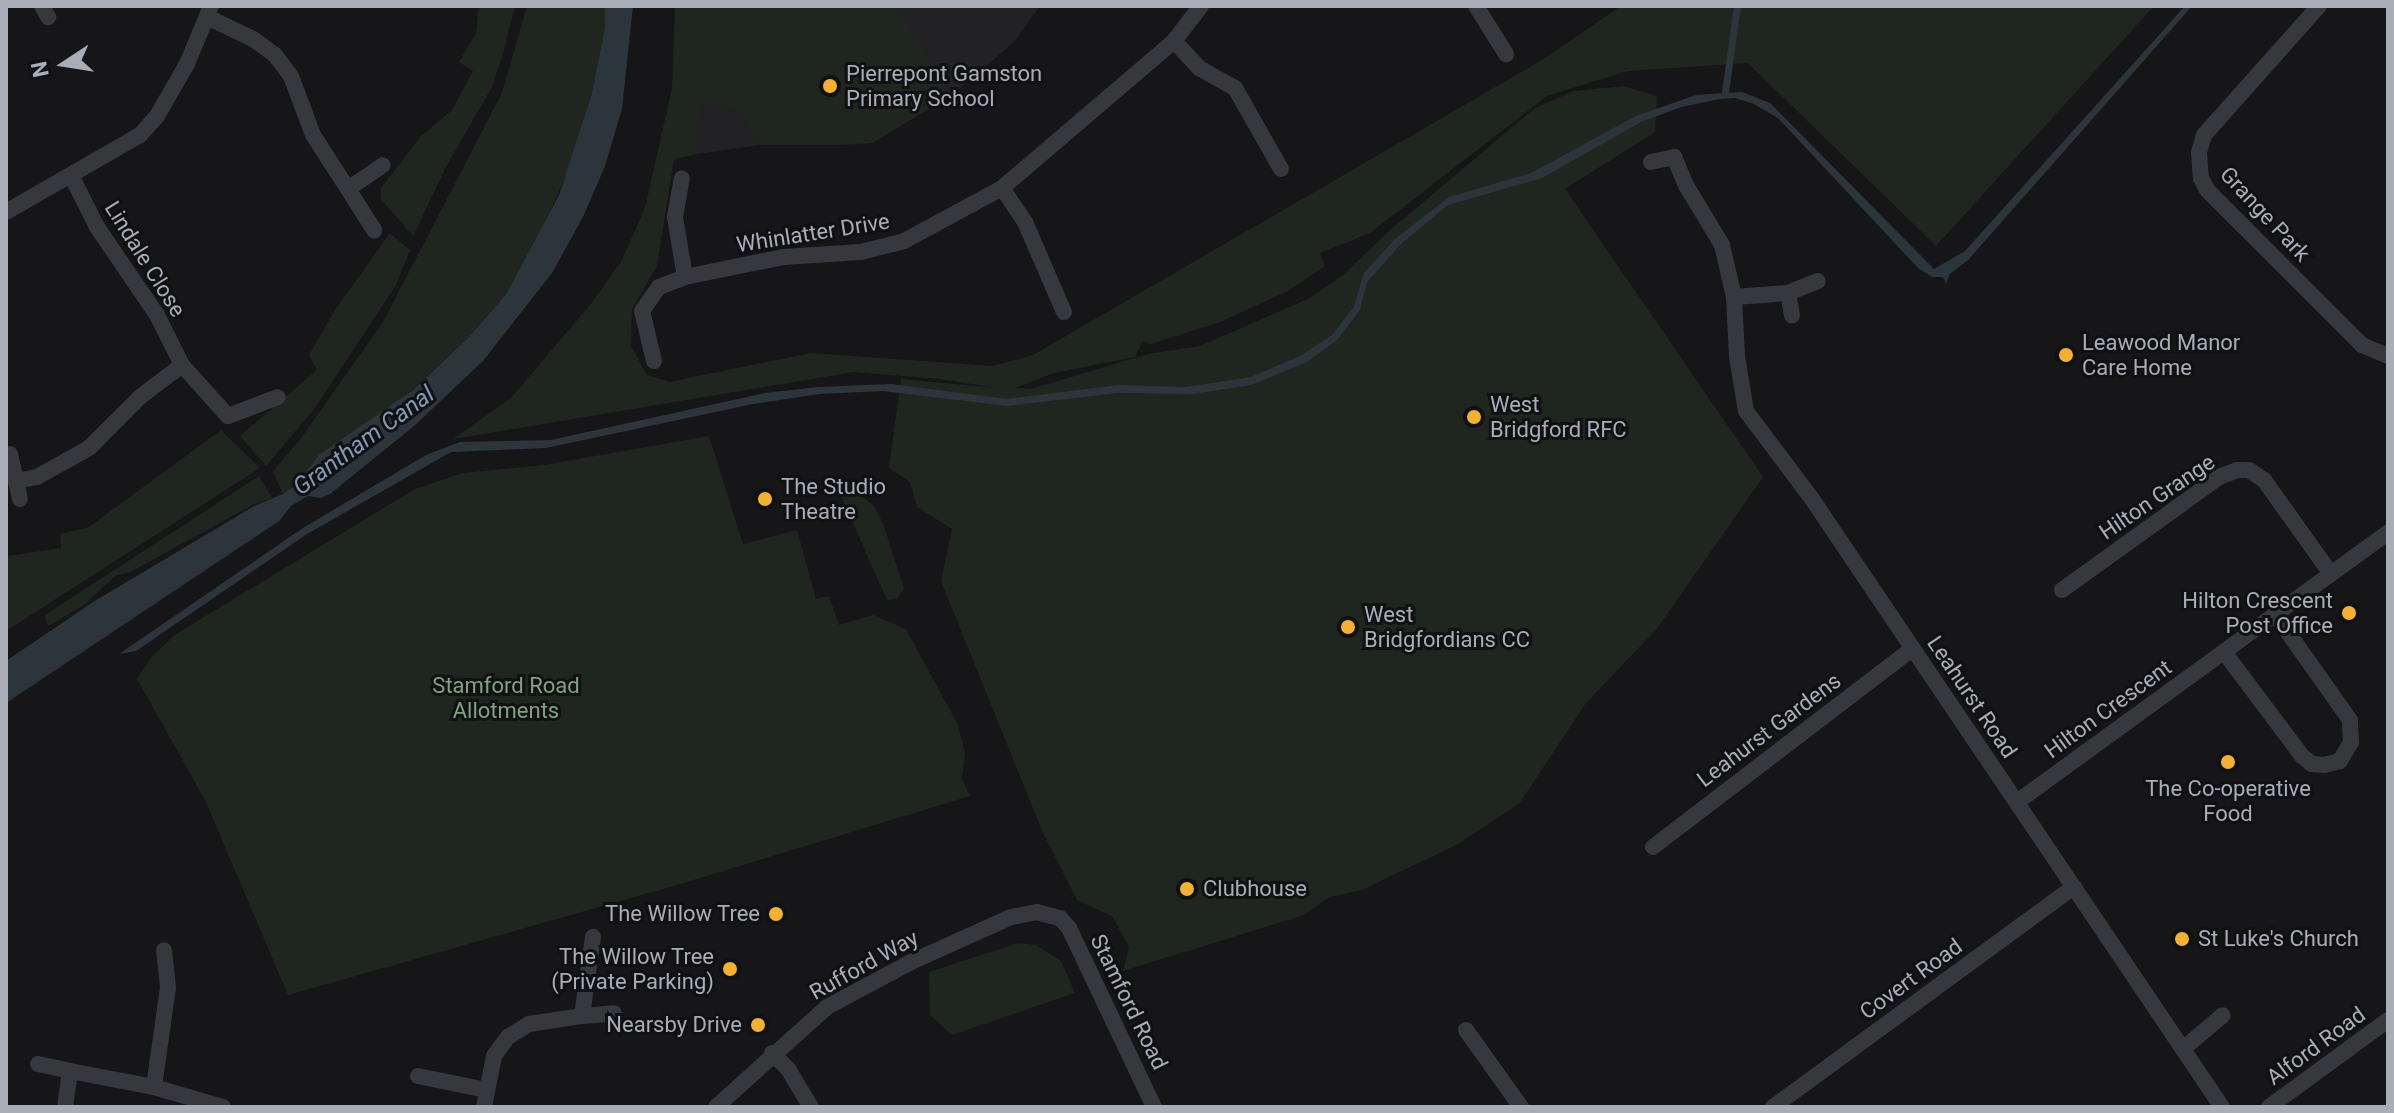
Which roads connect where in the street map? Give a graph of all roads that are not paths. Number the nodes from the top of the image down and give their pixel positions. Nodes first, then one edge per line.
1 (1201, 6) edge
2 (1476, 6) edge
3 (2319, 6) edge
4 (209, 12) edge
5 (1174, 41) junction
6 (1506, 54) dead end
7 (1651, 162) dead end
8 (383, 165) dead end
9 (1281, 169) dead end
10 (71, 175) junction
11 (682, 179) dead end
12 (1002, 188) junction
13 (348, 189) junction
14 (6, 212) edge
15 (374, 230) dead end
16 (685, 277) junction
17 (1818, 281) dead end
18 (1788, 293) junction
19 (1734, 297) junction
20 (1064, 312) dead end
21 (1792, 316) dead end
22 (2388, 356) edge
23 (654, 361) dead end
24 (182, 365) junction
25 (278, 397) dead end
26 (10, 454) dead end
27 (16, 481) junction
28 (20, 499) dead end
29 (2388, 532) edge
30 (2331, 574) junction
31 (2062, 590) dead end
32 (2275, 614) junction
33 (1913, 648) junction
34 (2224, 652) junction
35 (2017, 802) junction
36 (1653, 847) dead end
37 (2074, 887) junction
38 (1060, 918) joint
39 (593, 937) dead end
40 (164, 950) dead end
41 (614, 1013) dead end
42 (2223, 1015) dead end
43 (582, 1016) junction
44 (2388, 1020) edge
45 (1466, 1030) dead end
46 (2183, 1049) junction
47 (772, 1053) junction
48 (38, 1064) dead end
49 (70, 1071) junction
50 (418, 1076) dead end
51 (154, 1087) junction
52 (485, 1098) edge
53 (65, 1107) edge
54 (223, 1107) edge
55 (716, 1107) edge
56 (811, 1107) edge
57 (1154, 1107) edge
58 (1521, 1107) edge
59 (1773, 1107) edge
60 (2222, 1107) edge
61 (2269, 1107) edge

1 - 5 street, Whinlatter Drive
2 - 6 street
3 - 22 street, Grange Park
4 - 10 street
4 - 13 street
5 - 9 street
5 - 12 street, Whinlatter Drive
7 - 19 street, Leahurst Road
8 - 13 street
10 - 14 street
10 - 24 street, Lindale Close
11 - 16 street
12 - 16 street, Whinlatter Drive
12 - 20 street
13 - 15 street
16 - 23 street, Whinlatter Drive
17 - 18 street
18 - 19 street
18 - 21 street
19 - 33 street, Leahurst Road
24 - 25 street, Lindale Close
24 - 27 street
26 - 27 street
27 - 28 street
29 - 30 street, Hilton Crescent
30 - 31 street, Hilton Grange
30 - 32 street, Hilton Crescent
32 - 34 street, Hilton Crescent
32 - 34 street
33 - 35 street, Leahurst Road
33 - 36 street, Leahurst Gardens
34 - 35 street, Hilton Crescent
35 - 37 street, Leahurst Road
37 - 46 street, Leahurst Road
37 - 59 street, Covert Road
38 - 47 street, Rufford Way
38 - 57 street, Stamford Road
39 - 43 street
40 - 51 street
41 - 43 street
42 - 46 street
43 - 52 street
44 - 61 street, Alford Road
45 - 58 street
46 - 60 street, Leahurst Road
47 - 55 street, Rufford Way
47 - 56 street
48 - 49 street
49 - 51 street
49 - 53 street
50 - 52 street
51 - 54 street

